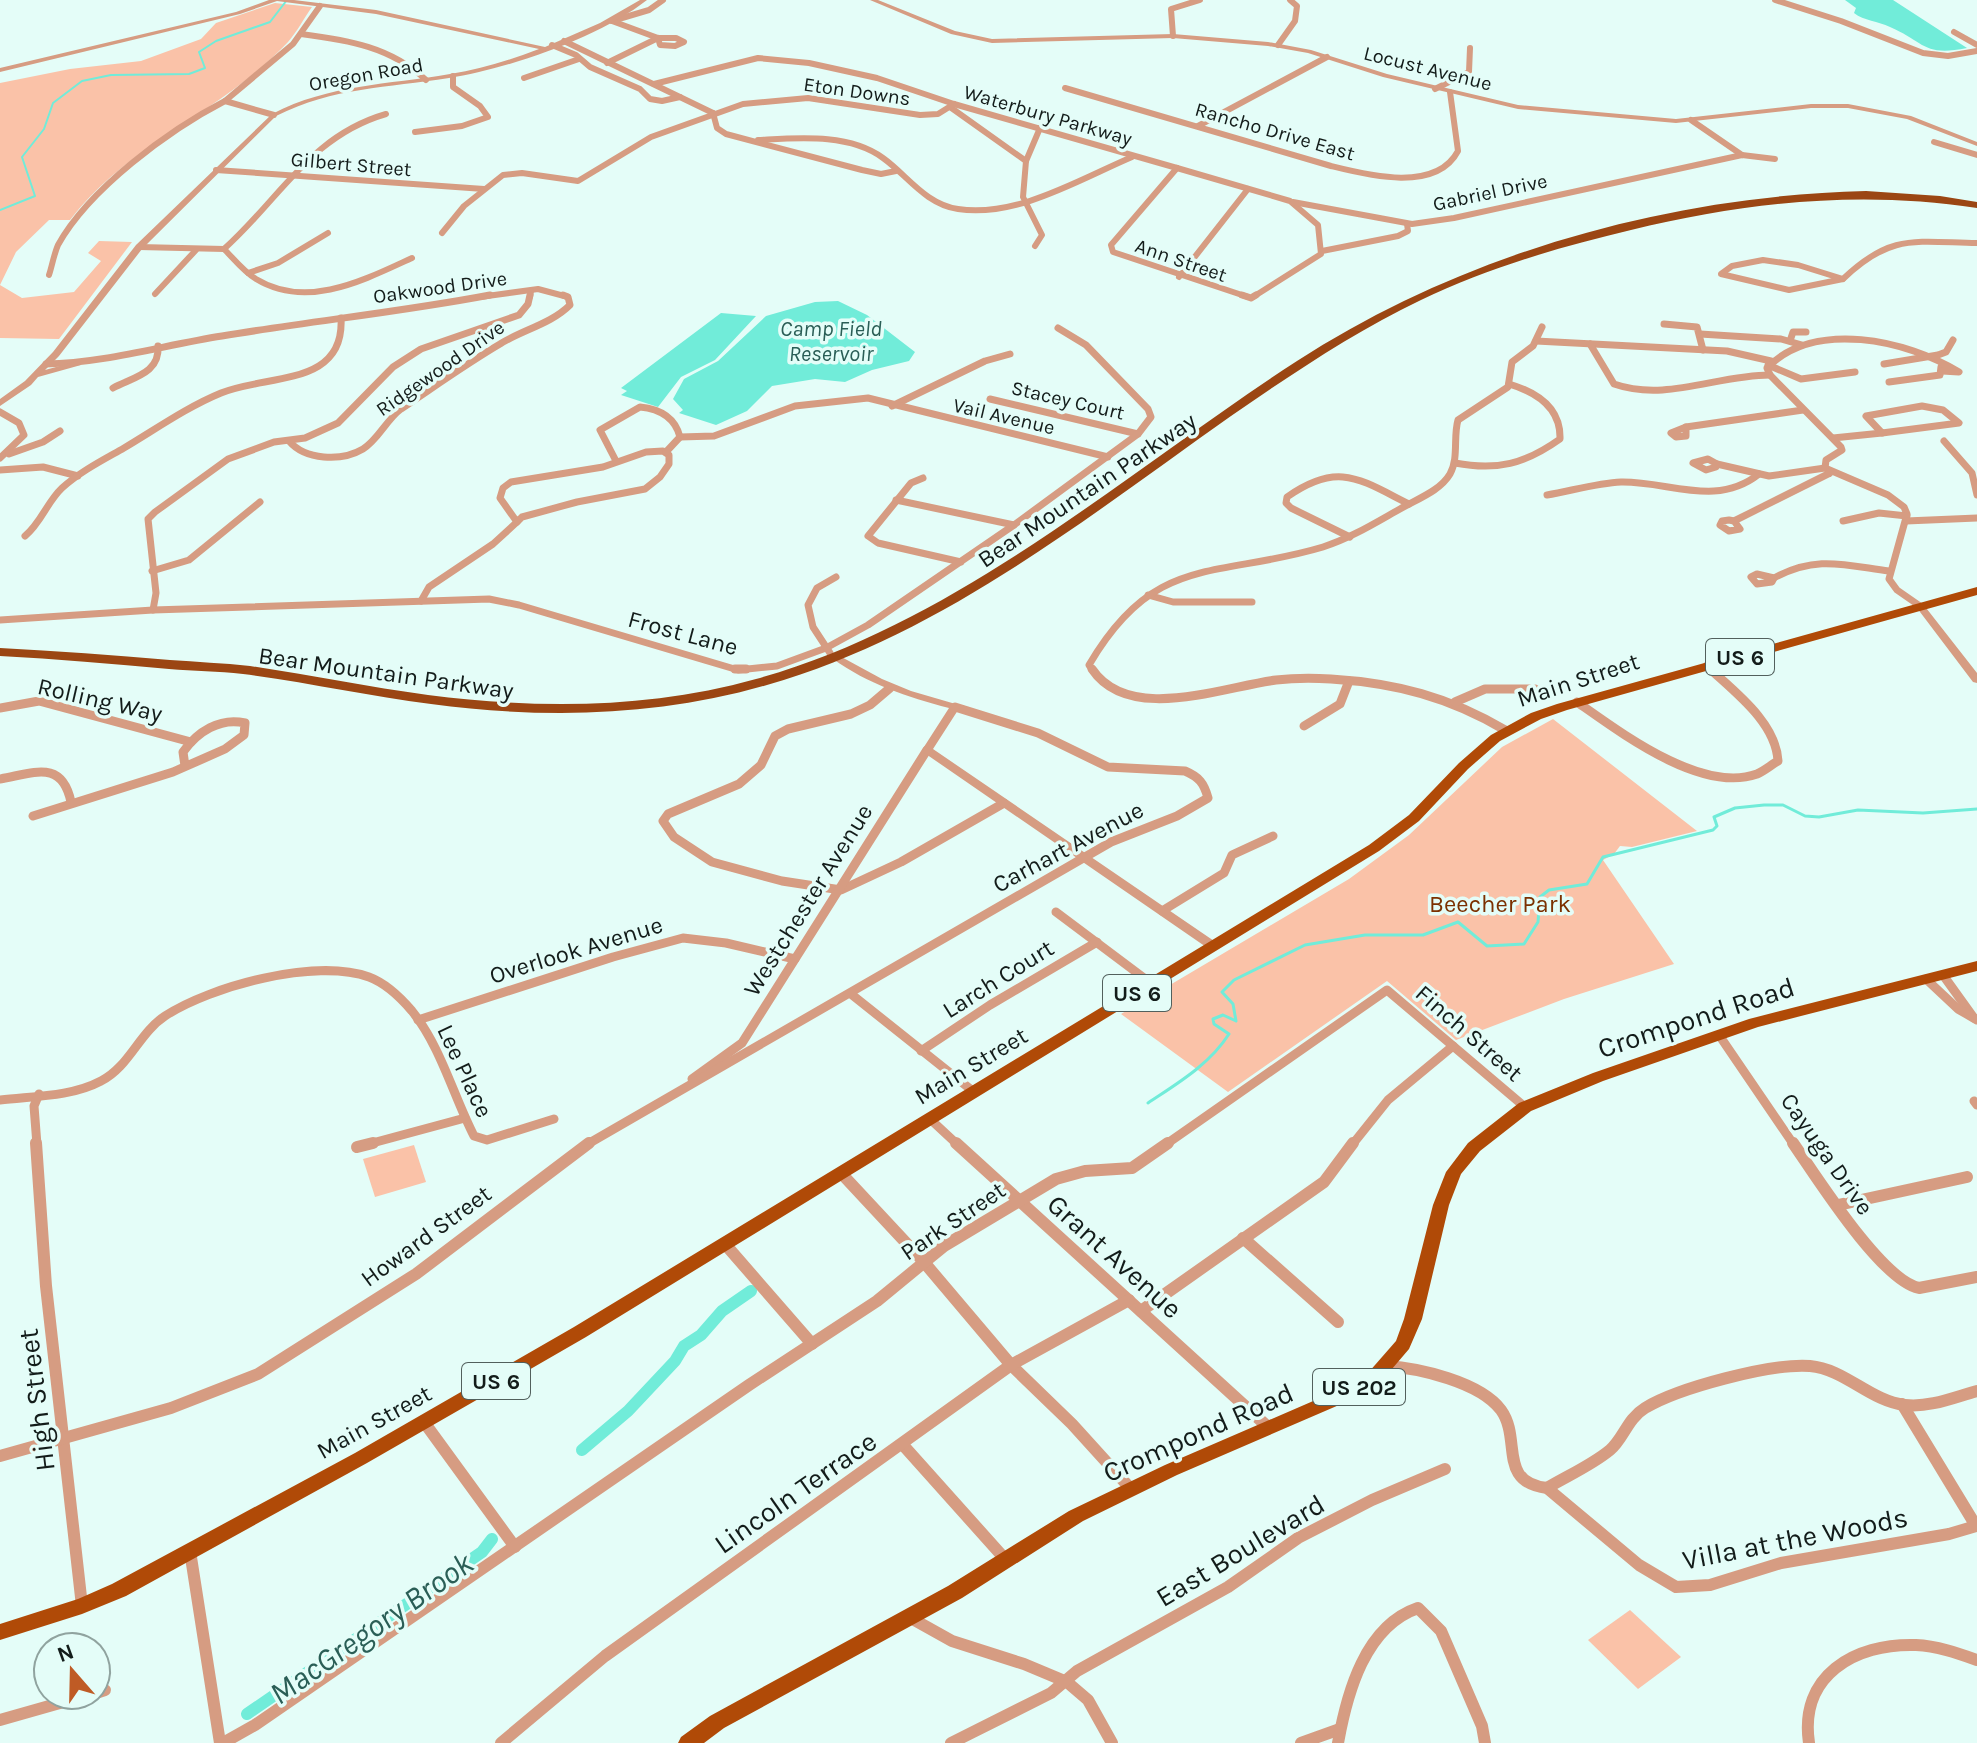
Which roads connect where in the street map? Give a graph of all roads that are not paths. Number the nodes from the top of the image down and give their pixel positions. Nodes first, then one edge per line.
1 (279, 0) edge
2 (644, 0) edge
3 (663, 0) edge
4 (873, 0) edge
5 (1200, 0) edge
6 (1290, 0) edge
7 (1775, 0) edge
8 (320, 6) junction
9 (612, 21) junction
10 (1954, 32) dead end
11 (301, 34) junction
12 (1173, 36) junction
13 (564, 41) junction
14 (552, 45) junction
15 (1278, 45) junction
16 (1977, 45) edge
17 (1470, 48) dead end
18 (543, 49) junction
19 (1977, 51) edge
20 (1327, 57) junction
21 (579, 59) junction
22 (607, 63) junction
23 (0, 70) edge
24 (453, 76) junction
25 (524, 78) dead end
26 (426, 80) junction
27 (654, 84) junction
28 (1065, 88) dead end
29 (1435, 89) junction
30 (1450, 92) junction
31 (680, 97) junction
32 (225, 101) junction
33 (952, 106) junction
34 (713, 113) junction
35 (386, 114) dead end
36 (274, 115) junction
37 (1691, 120) junction
38 (1198, 126) junction
39 (1040, 128) junction
40 (415, 132) dead end
41 (758, 140) junction
42 (1934, 142) dead end
43 (1977, 144) edge
44 (1742, 155) junction
45 (1977, 155) edge
46 (1133, 156) junction
47 (1775, 159) dead end
48 (1026, 161) junction
49 (1177, 168) junction
50 (216, 170) junction
51 (896, 171) junction
52 (294, 175) junction
53 (484, 189) junction
54 (1248, 189) junction
55 (1024, 199) junction
56 (1290, 201) junction
57 (1977, 206) edge
58 (1407, 224) junction
59 (328, 233) dead end
60 (442, 233) dead end
61 (1977, 243) edge
62 (1035, 246) dead end
63 (139, 247) junction
64 (224, 249) junction
65 (196, 250) junction
66 (1322, 251) junction
67 (412, 258) dead end
68 (248, 273) junction
69 (49, 275) dead end
70 (1179, 277) junction
71 (1843, 279) junction
72 (531, 291) junction
73 (155, 294) dead end
74 (341, 318) junction
75 (1664, 324) dead end
76 (1542, 327) dead end
77 (1058, 328) dead end
78 (1806, 332) dead end
79 (1700, 334) junction
80 (1953, 340) dead end
81 (1536, 341) junction
82 (1790, 341) junction
83 (1590, 344) junction
84 (1802, 345) junction
85 (158, 346) junction
86 (1703, 350) junction
87 (56, 354) junction
88 (1010, 354) dead end
89 (1929, 356) junction
90 (78, 363) junction
91 (1770, 363) junction
92 (46, 364) junction
93 (1884, 364) dead end
94 (1855, 372) dead end
95 (1770, 375) junction
96 (33, 377) junction
97 (1889, 382) dead end
98 (1509, 384) junction
99 (113, 388) dead end
100 (990, 399) dead end
101 (0, 403) edge
102 (892, 406) junction
103 (1803, 410) junction
104 (0, 412) edge
105 (1686, 427) dead end
106 (60, 431) dead end
107 (1882, 433) junction
108 (1138, 434) junction
109 (680, 437) junction
110 (1833, 438) junction
111 (289, 441) junction
112 (1944, 441) dead end
113 (666, 452) junction
114 (1, 457) edge
115 (1108, 457) junction
116 (616, 461) junction
117 (1455, 463) junction
118 (1717, 464) dead end
119 (1828, 471) junction
120 (0, 472) edge
121 (1759, 474) junction
122 (78, 476) junction
123 (923, 478) dead end
124 (1547, 495) dead end
125 (1977, 495) edge
126 (896, 500) junction
127 (260, 502) dead end
128 (1409, 504) junction
129 (1977, 518) edge
130 (1906, 519) junction
131 (1734, 521) dead end
132 (1843, 521) dead end
133 (517, 522) junction
134 (1014, 525) junction
135 (25, 536) dead end
136 (1350, 537) junction
137 (961, 562) junction
138 (152, 571) junction
139 (1889, 571) junction
140 (836, 577) dead end
141 (1774, 578) dead end
142 (1977, 591) edge
143 (1148, 595) junction
144 (421, 601) junction
145 (1252, 602) dead end
146 (1920, 606) junction
147 (153, 610) junction
148 (0, 620) edge
149 (0, 652) edge
150 (835, 656) junction
151 (1706, 666) junction
152 (1977, 680) edge
153 (1349, 681) junction
154 (890, 688) junction
155 (1535, 689) dead end
156 (1455, 702) junction
157 (1577, 702) junction
158 (955, 707) junction
159 (0, 708) edge
160 (1304, 726) dead end
161 (1505, 730) junction
162 (191, 742) junction
163 (927, 750) junction
164 (185, 766) junction
165 (0, 779) edge
166 (71, 802) junction
167 (1004, 803) junction
168 (33, 816) dead end
169 (1273, 836) dead end
170 (1084, 858) junction
171 (841, 890) junction
172 (1162, 911) junction
173 (1056, 912) dead end
174 (1097, 942) junction
175 (1213, 946) junction
176 (795, 959) junction
177 (1977, 966) edge
178 (1934, 977) junction
179 (1152, 984) junction
180 (1387, 990) joint
181 (851, 994) junction
182 (1976, 1019) edge
183 (418, 1020) junction
184 (1719, 1035) junction
185 (1453, 1046) junction
186 (921, 1051) junction
187 (974, 1092) junction
188 (39, 1094) junction
189 (674, 1094) junction
190 (0, 1100) edge
191 (1525, 1107) junction
192 (465, 1118) junction
193 (554, 1119) dead end
194 (930, 1119) junction
195 (357, 1147) dead end
196 (841, 1173) junction
197 (1967, 1177) dead end
198 (1019, 1201) junction
199 (1838, 1205) junction
200 (1243, 1238) junction
201 (725, 1244) junction
202 (923, 1261) junction
203 (1977, 1277) edge
204 (1129, 1300) junction
205 (1141, 1311) junction
206 (1338, 1322) dead end
207 (812, 1344) junction
208 (1011, 1365) junction
209 (1386, 1366) junction
210 (1976, 1393) edge
211 (1902, 1404) junction
212 (424, 1422) junction
213 (1269, 1428) junction
214 (65, 1437) junction
215 (903, 1445) junction
216 (0, 1456) edge
217 (1445, 1469) dead end
218 (1130, 1488) junction
219 (1547, 1488) junction
220 (515, 1547) junction
221 (190, 1551) junction
222 (1005, 1559) junction
223 (82, 1606) junction
224 (909, 1617) junction
225 (0, 1632) edge
226 (1977, 1660) edge
227 (1065, 1682) junction
228 (32, 1711) edge
229 (0, 1720) edge
230 (1339, 1736) edge
231 (222, 1743) edge
232 (501, 1743) edge
233 (688, 1743) edge
234 (951, 1743) edge
235 (1112, 1743) edge
236 (1301, 1743) edge
237 (1485, 1743) edge
238 (1809, 1743) edge

1 - 8 street
1 - 23 street
2 - 9 street, Oregon Road
3 - 9 street
4 - 12 street, Locust Avenue
5 - 12 street
6 - 15 street
7 - 19 street
8 - 11 street
8 - 18 street
9 - 13 street, Oregon Road
9 - 22 street
10 - 16 street
11 - 26 street
11 - 32 street
12 - 15 street, Locust Avenue
13 - 14 street, Oregon Road
13 - 22 street
14 - 18 street, Oregon Road
14 - 21 street
15 - 20 street, Locust Avenue
17 - 29 street
18 - 24 street, Oregon Road
20 - 29 street, Locust Avenue
20 - 38 street
21 - 25 street
21 - 31 street
22 - 27 street
24 - 26 street, Oregon Road
24 - 40 street
26 - 36 street, Oregon Road
27 - 31 street
27 - 33 street, Waterbury Parkway
28 - 38 street, Rancho Drive East
29 - 30 street, Locust Avenue
30 - 37 street, Locust Avenue
30 - 38 street, Rancho Drive East
31 - 34 street
32 - 36 street
32 - 69 street
33 - 34 street, Eton Downs
33 - 39 street, Waterbury Parkway
33 - 48 street
34 - 41 street
34 - 53 street, Eton Downs
35 - 52 street
36 - 50 street, Oregon Road
37 - 43 street, Locust Avenue
37 - 44 street, Gabriel Drive
39 - 46 street, Waterbury Parkway
39 - 48 street
41 - 51 street
41 - 51 street
42 - 45 street
44 - 47 street, Gabriel Drive
44 - 58 street, Gabriel Drive
46 - 49 street, Waterbury Parkway
46 - 55 street
48 - 55 street
49 - 54 street, Waterbury Parkway
49 - 70 street, Ann Street
50 - 52 street, Gilbert Street
50 - 63 street, Oregon Road
51 - 55 street
52 - 53 street, Gilbert Street
52 - 64 street
53 - 60 street
54 - 56 street, Waterbury Parkway
54 - 70 street
55 - 62 street
56 - 58 street
56 - 66 street, Waterbury Parkway
57 - 150 highway, Bear Mountain Parkway
58 - 66 street
59 - 68 street
61 - 71 street
63 - 65 street
63 - 87 street, Oregon Road
64 - 65 street
64 - 68 street
65 - 73 street
66 - 70 street, Ann Street
67 - 68 street
71 - 71 street
72 - 74 street, Oakwood Drive
72 - 111 street, Oakwood Drive
72 - 111 street, Ridgewood Drive
74 - 85 street, Oakwood Drive
74 - 122 street
75 - 79 street
76 - 81 street
77 - 108 street
78 - 82 street
79 - 82 street
79 - 86 street
80 - 89 street
81 - 83 street
81 - 98 street
82 - 84 street
83 - 86 street
83 - 95 street
84 - 89 street
84 - 91 street
85 - 90 street, Oakwood Drive
85 - 99 street
86 - 91 street
87 - 90 street
87 - 92 street, Oregon Road
88 - 102 street, Vail Avenue
89 - 93 street
89 - 97 street
90 - 92 street, Oakwood Drive
90 - 96 street
91 - 94 street
91 - 95 street
92 - 96 street, Oregon Road
95 - 103 street
96 - 101 street
98 - 117 street
98 - 117 street
100 - 108 street, Stacey Court
102 - 109 street, Vail Avenue
102 - 115 street, Vail Avenue
103 - 105 street
103 - 110 street
104 - 114 street
106 - 114 street
107 - 107 street
107 - 110 street
108 - 115 street, Frost Lane
109 - 113 street
109 - 116 street
110 - 119 street
111 - 138 street, Oakwood Drive
112 - 125 street
113 - 116 street
113 - 133 street
115 - 134 street, Frost Lane
116 - 133 street
117 - 128 street
118 - 121 street
119 - 121 street
119 - 130 street
119 - 131 street
120 - 122 street
121 - 124 street
122 - 135 street
123 - 126 street
126 - 134 street
126 - 137 street
127 - 138 street
128 - 136 street
128 - 136 street
129 - 130 street
130 - 132 street
130 - 139 street
133 - 144 street
134 - 137 street, Frost Lane
136 - 143 street
137 - 150 street, Frost Lane
138 - 147 street, Oakwood Drive
139 - 141 street
139 - 146 street
140 - 150 street
142 - 146 main road, Main Street / US 6
143 - 145 street
143 - 153 street
144 - 147 street, Frost Lane
144 - 150 street, Frost Lane
146 - 151 main road, Main Street / US 6
146 - 152 street
147 - 148 street, Frost Lane
149 - 150 highway, Bear Mountain Parkway
150 - 154 street, Carhart Avenue
151 - 157 main road, Main Street / US 6
151 - 157 street
153 - 156 street
153 - 160 street
154 - 158 street, Carhart Avenue
154 - 171 street
155 - 156 street
156 - 161 street
157 - 161 main road, Main Street / US 6
158 - 163 street, Westchester Avenue
158 - 170 street, Carhart Avenue
159 - 162 street, Rolling Way
161 - 175 main road, Main Street / US 6
162 - 164 street
162 - 164 street
163 - 167 street
163 - 171 street, Westchester Avenue
164 - 166 street
165 - 166 street
166 - 168 street
167 - 170 street
167 - 171 street
169 - 172 street
170 - 172 street
170 - 181 street, Carhart Avenue
171 - 176 street, Westchester Avenue
172 - 175 street
173 - 174 street
174 - 179 street
174 - 186 street, Larch Court
175 - 179 main road, Main Street / US 6
176 - 183 street, Overlook Avenue
176 - 189 street, Westchester Avenue
177 - 178 main road, Crompond Road / US 202
178 - 182 street
178 - 182 street
178 - 184 main road, Crompond Road / US 202
179 - 187 main road, Main Street / US 6
180 - 185 street, Finch Street
180 - 198 street, Park Street
181 - 186 street
181 - 189 street, Howard Street
183 - 188 street, Lee Place
183 - 192 street, Lee Place
184 - 191 main road, Crompond Road / US 202
184 - 199 street, Cayuga Drive
185 - 191 street, Finch Street
185 - 200 street
186 - 187 street
187 - 194 main road, Main Street / US 6
188 - 190 street, Lee Place
188 - 214 street, High Street
189 - 214 street, Howard Street
191 - 209 main road, Crompond Road / US 202
192 - 193 street, Lee Place
192 - 195 street
194 - 196 main road, Main Street / US 6
194 - 198 street, Grant Avenue
196 - 201 main road, Main Street / US 6
196 - 202 street
197 - 199 street
198 - 202 street, Park Street
198 - 204 street, Grant Avenue
199 - 203 street, Cayuga Drive
200 - 205 street
200 - 206 street
201 - 207 street
201 - 212 main road, Main Street / US 6
202 - 207 street, Park Street
202 - 208 street
204 - 205 street, Grant Avenue
204 - 208 street, Lincoln Terrace
205 - 213 street, Grant Avenue
207 - 220 street, Park Street
208 - 215 street, Lincoln Terrace
208 - 218 street
209 - 213 main road, Crompond Road / US 202
209 - 219 street, Villa at the Woods
210 - 211 street
211 - 219 street
211 - 219 street, Villa at the Woods
212 - 220 street
212 - 221 main road, Main Street / US 6
213 - 218 main road, Crompond Road / US 202
214 - 216 street, Howard Street
214 - 223 street, High Street
215 - 222 street
215 - 232 street, Lincoln Terrace
217 - 227 street, East Boulevard
218 - 222 main road, Crompond Road / US 202
220 - 231 street, Park Street
221 - 223 main road, Main Street / US 6
221 - 231 street
222 - 224 main road, Crompond Road / US 202
223 - 225 main road, Main Street / US 6
224 - 227 street
224 - 233 main road, Crompond Road / US 202
226 - 238 street
227 - 234 street, East Boulevard
227 - 235 street
228 - 229 street
230 - 236 street
230 - 237 street

